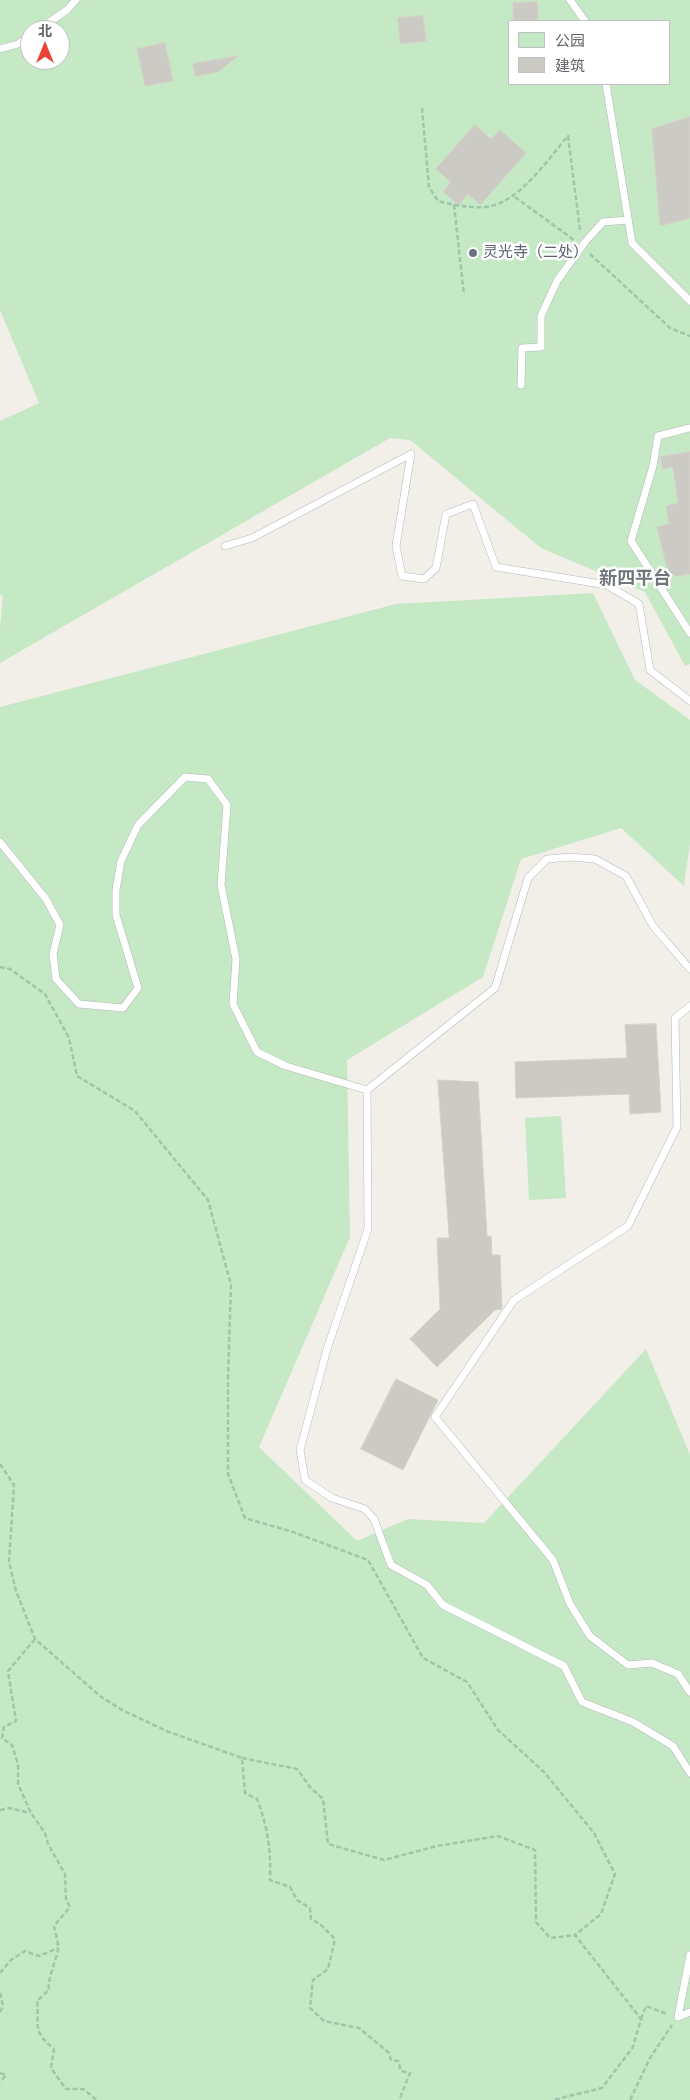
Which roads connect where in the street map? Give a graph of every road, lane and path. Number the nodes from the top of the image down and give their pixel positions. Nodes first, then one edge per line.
1 (76, 0) edge
2 (570, 0) edge
3 (52, 20) edge
4 (584, 20) edge
5 (20, 42) edge
6 (0, 50) edge
7 (606, 85) edge
8 (422, 108) dead end
9 (515, 197) junction
10 (454, 205) junction
11 (628, 220) junction
12 (582, 246) junction
13 (464, 295) dead end
14 (690, 301) edge
15 (690, 336) edge
16 (521, 385) dead end
17 (690, 428) edge
18 (224, 546) dead end
19 (690, 633) edge
20 (690, 701) edge
21 (0, 842) edge
22 (690, 969) edge
23 (690, 1006) edge
24 (367, 1090) junction
25 (0, 1464) edge
26 (35, 1639) junction
27 (690, 1692) edge
28 (242, 1758) junction
29 (690, 1773) edge
30 (0, 1810) edge
31 (31, 1813) junction
32 (58, 1948) junction
33 (690, 1955) edge
34 (0, 1973) edge
35 (0, 1992) edge
36 (0, 2012) edge
37 (690, 2012) edge
38 (678, 2017) junction
39 (641, 2019) junction
40 (0, 2072) edge
41 (0, 2082) edge
42 (97, 2100) edge
43 (402, 2100) edge
44 (553, 2100) edge
45 (630, 2100) edge

1 - 3 lane
2 - 4 lane
5 - 6 lane
7 - 11 lane
8 - 10 path
9 - 10 path
9 - 12 path
9 - 12 path
10 - 13 path
11 - 12 lane
11 - 14 lane
12 - 15 path
12 - 16 lane
17 - 19 lane
18 - 20 lane
21 - 24 lane
22 - 24 lane
23 - 27 lane
24 - 29 lane
25 - 26 path
26 - 28 path
26 - 31 path
28 - 39 path
28 - 43 path
30 - 31 path
31 - 32 path
32 - 34 path
32 - 42 path
33 - 38 lane
35 - 36 path
37 - 38 lane
38 - 39 path
38 - 45 path
39 - 44 path
40 - 41 path

